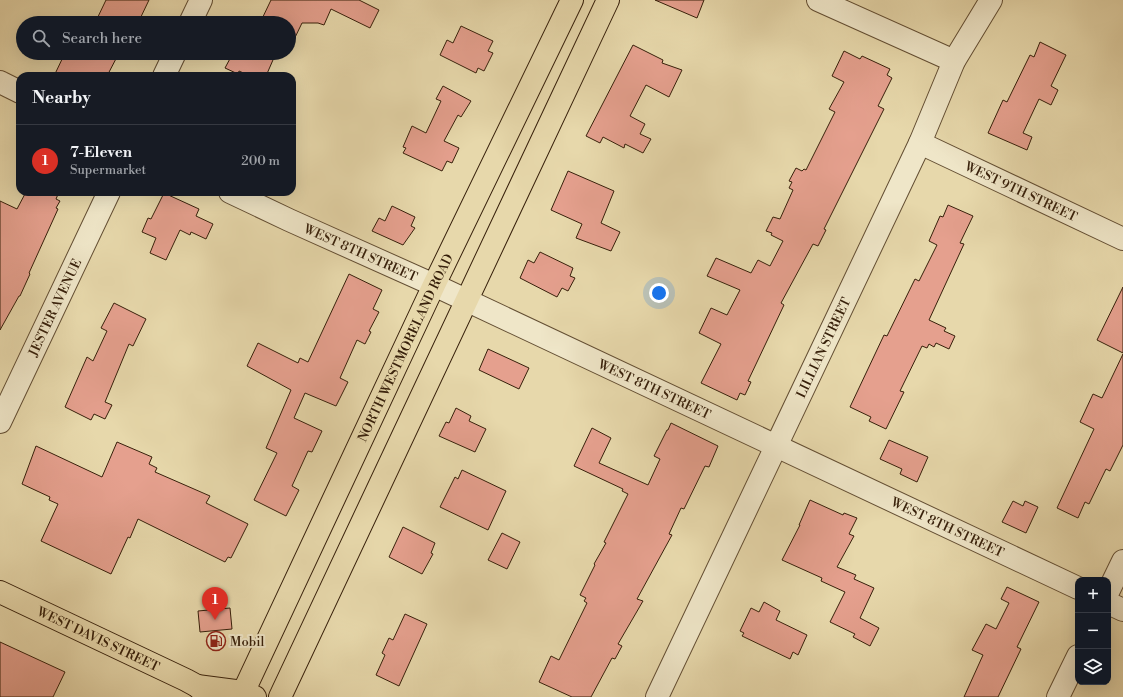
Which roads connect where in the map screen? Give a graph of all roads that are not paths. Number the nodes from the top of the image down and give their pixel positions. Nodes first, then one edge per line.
1 (201, 0) edge
2 (572, 0) edge
3 (608, 0) edge
4 (818, 0) edge
5 (991, 0) edge
6 (193, 16) edge
7 (172, 60) edge
8 (954, 61) junction
9 (166, 72) edge
10 (0, 82) edge
11 (16, 90) edge
12 (920, 143) junction
13 (107, 196) edge
14 (238, 196) edge
15 (1123, 239) edge
16 (434, 285) junction
17 (466, 300) junction
18 (0, 422) edge
19 (776, 446) junction
20 (1123, 561) edge
21 (1111, 586) edge
22 (1075, 587) edge
23 (0, 592) edge
24 (1111, 604) edge
25 (1123, 610) edge
26 (1075, 662) edge
27 (203, 692) edge
28 (246, 695) edge
29 (280, 697) edge
30 (657, 697) edge
31 (1058, 697) edge

1 - 6 street
2 - 16 main road, NORTH WESTMORELAND ROAD
3 - 17 main road
4 - 8 street
5 - 8 street, LILLIAN STREET
7 - 9 street
8 - 12 street, LILLIAN STREET
10 - 11 street
12 - 15 street, WEST 9TH STREET
12 - 19 street, LILLIAN STREET
13 - 18 street, JESTER AVENUE
14 - 16 street, WEST 8TH STREET
16 - 17 street, WEST 8TH STREET
16 - 28 main road, NORTH WESTMORELAND ROAD
17 - 19 street, WEST 8TH STREET
17 - 29 main road
19 - 22 street, WEST 8TH STREET
19 - 30 street, LILLIAN STREET
20 - 21 street
23 - 27 main road, WEST DAVIS STREET
24 - 25 street
26 - 31 street
27 - 28 main road, WEST DAVIS STREET

